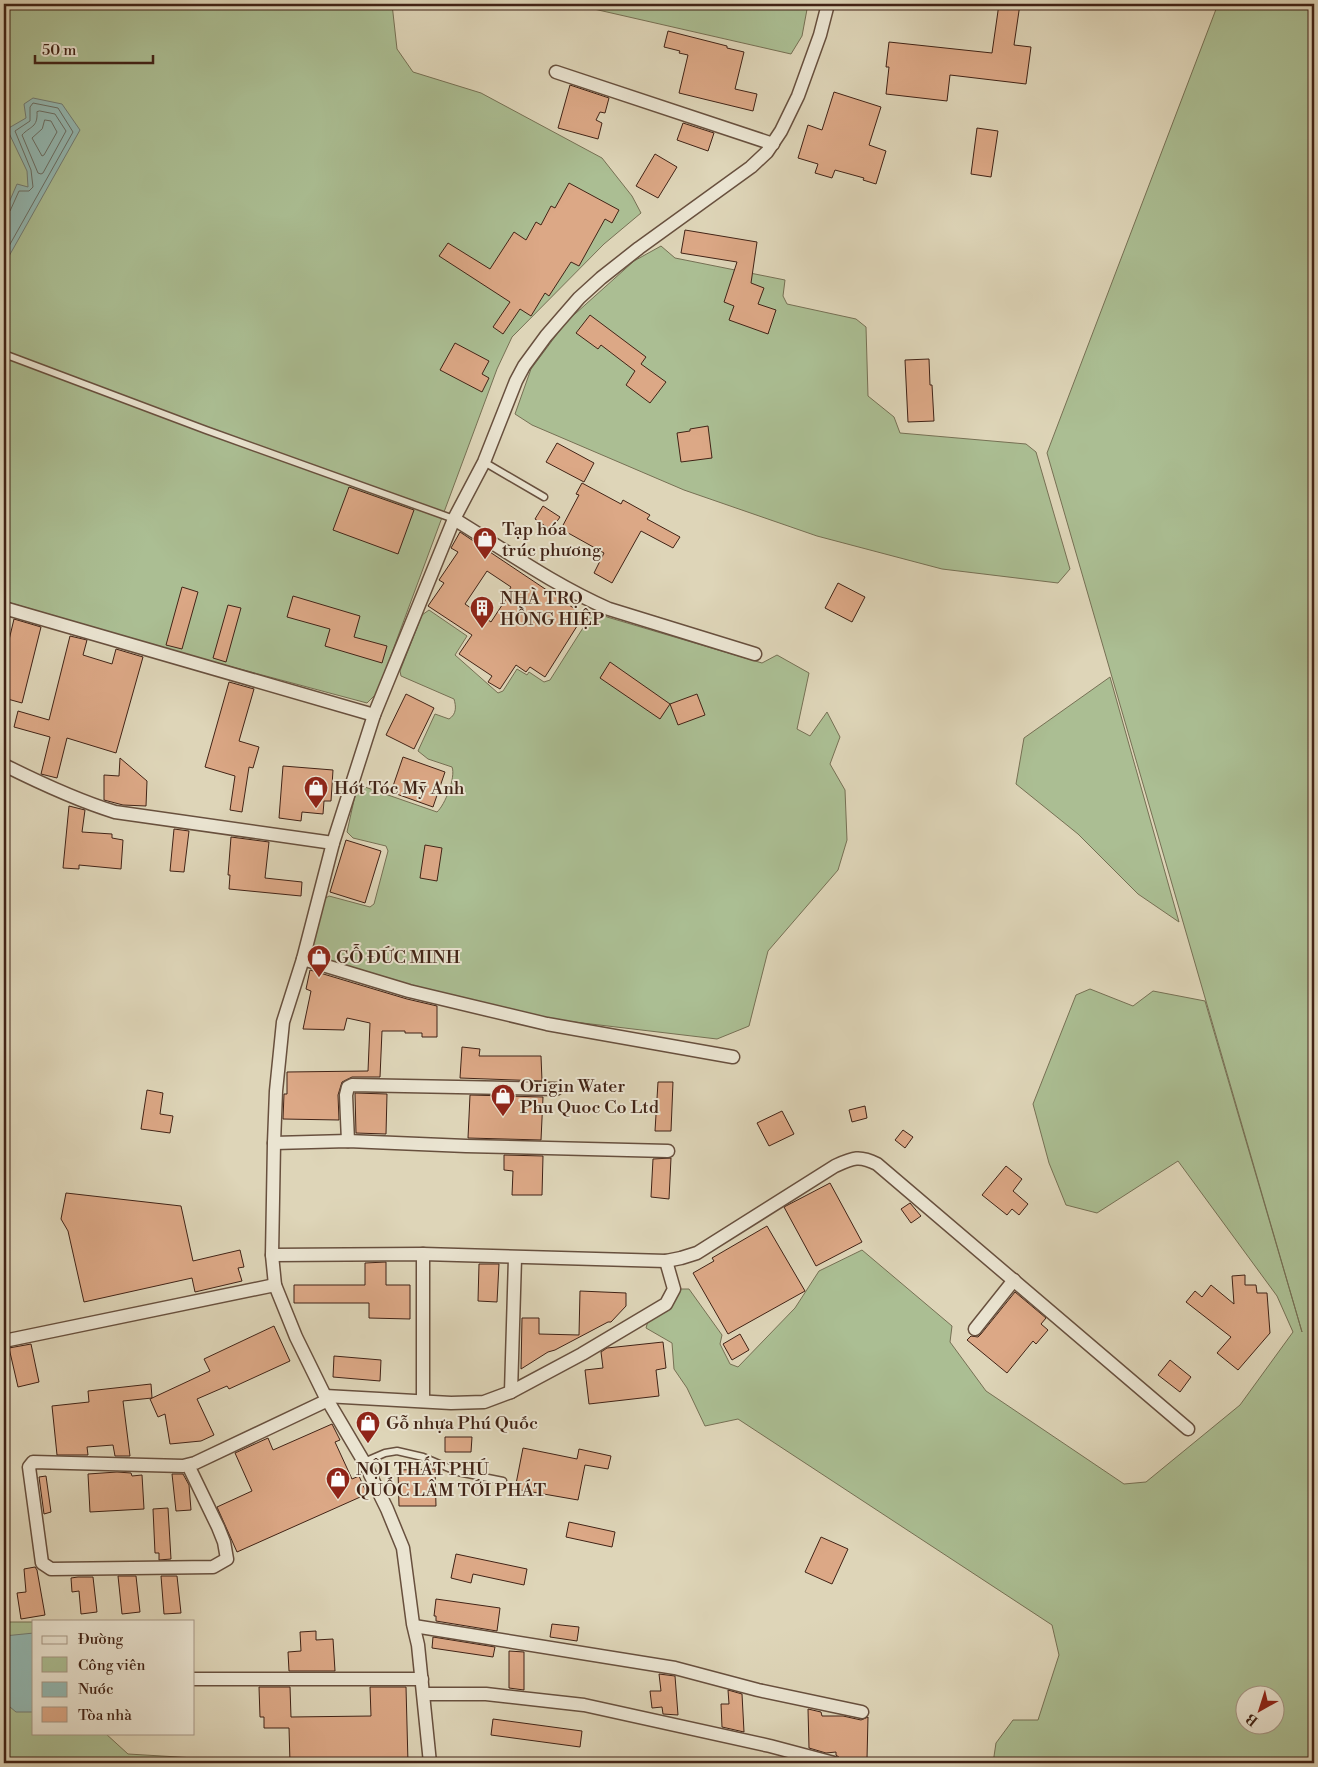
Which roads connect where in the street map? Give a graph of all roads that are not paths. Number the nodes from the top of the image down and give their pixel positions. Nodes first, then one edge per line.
1 (828, 4) edge
2 (556, 72) dead end
3 (773, 144) junction
4 (4, 354) edge
5 (484, 462) junction
6 (544, 497) dead end
7 (454, 519) junction
8 (4, 608) edge
9 (755, 654) dead end
10 (374, 715) junction
11 (4, 765) edge
12 (333, 843) junction
13 (302, 959) junction
14 (733, 1057) dead end
15 (556, 1089) dead end
16 (348, 1140) junction
17 (274, 1143) junction
18 (668, 1151) dead end
19 (423, 1254) junction
20 (272, 1255) junction
21 (515, 1258) junction
22 (666, 1261) junction
23 (1014, 1280) junction
24 (274, 1285) junction
25 (975, 1329) dead end
26 (4, 1342) edge
27 (511, 1392) junction
28 (327, 1398) junction
29 (423, 1402) junction
30 (1188, 1429) dead end
31 (364, 1462) junction
32 (188, 1464) junction
33 (503, 1481) dead end
34 (414, 1626) junction
35 (422, 1679) junction
36 (195, 1680) edge
37 (424, 1694) junction
38 (862, 1712) dead end
39 (430, 1763) edge
40 (834, 1763) edge

1 - 3 street
2 - 3 street
3 - 5 street
4 - 7 lane
5 - 6 lane
5 - 7 street
7 - 9 street
7 - 10 street
8 - 10 street
10 - 12 street
11 - 12 street
12 - 13 street
13 - 14 street
13 - 17 street
15 - 16 street
16 - 17 street
16 - 18 street
17 - 20 street
19 - 20 street
19 - 21 street
19 - 29 street
20 - 24 street
21 - 22 street
21 - 27 street
22 - 23 street
22 - 27 street
23 - 25 street
23 - 30 street
24 - 26 street
24 - 28 street
27 - 29 street
28 - 29 street
28 - 31 street
28 - 32 street
31 - 33 lane
31 - 34 street
32 - 32 street
34 - 35 street
34 - 38 street
35 - 36 street
35 - 37 street
37 - 39 street
37 - 40 street

